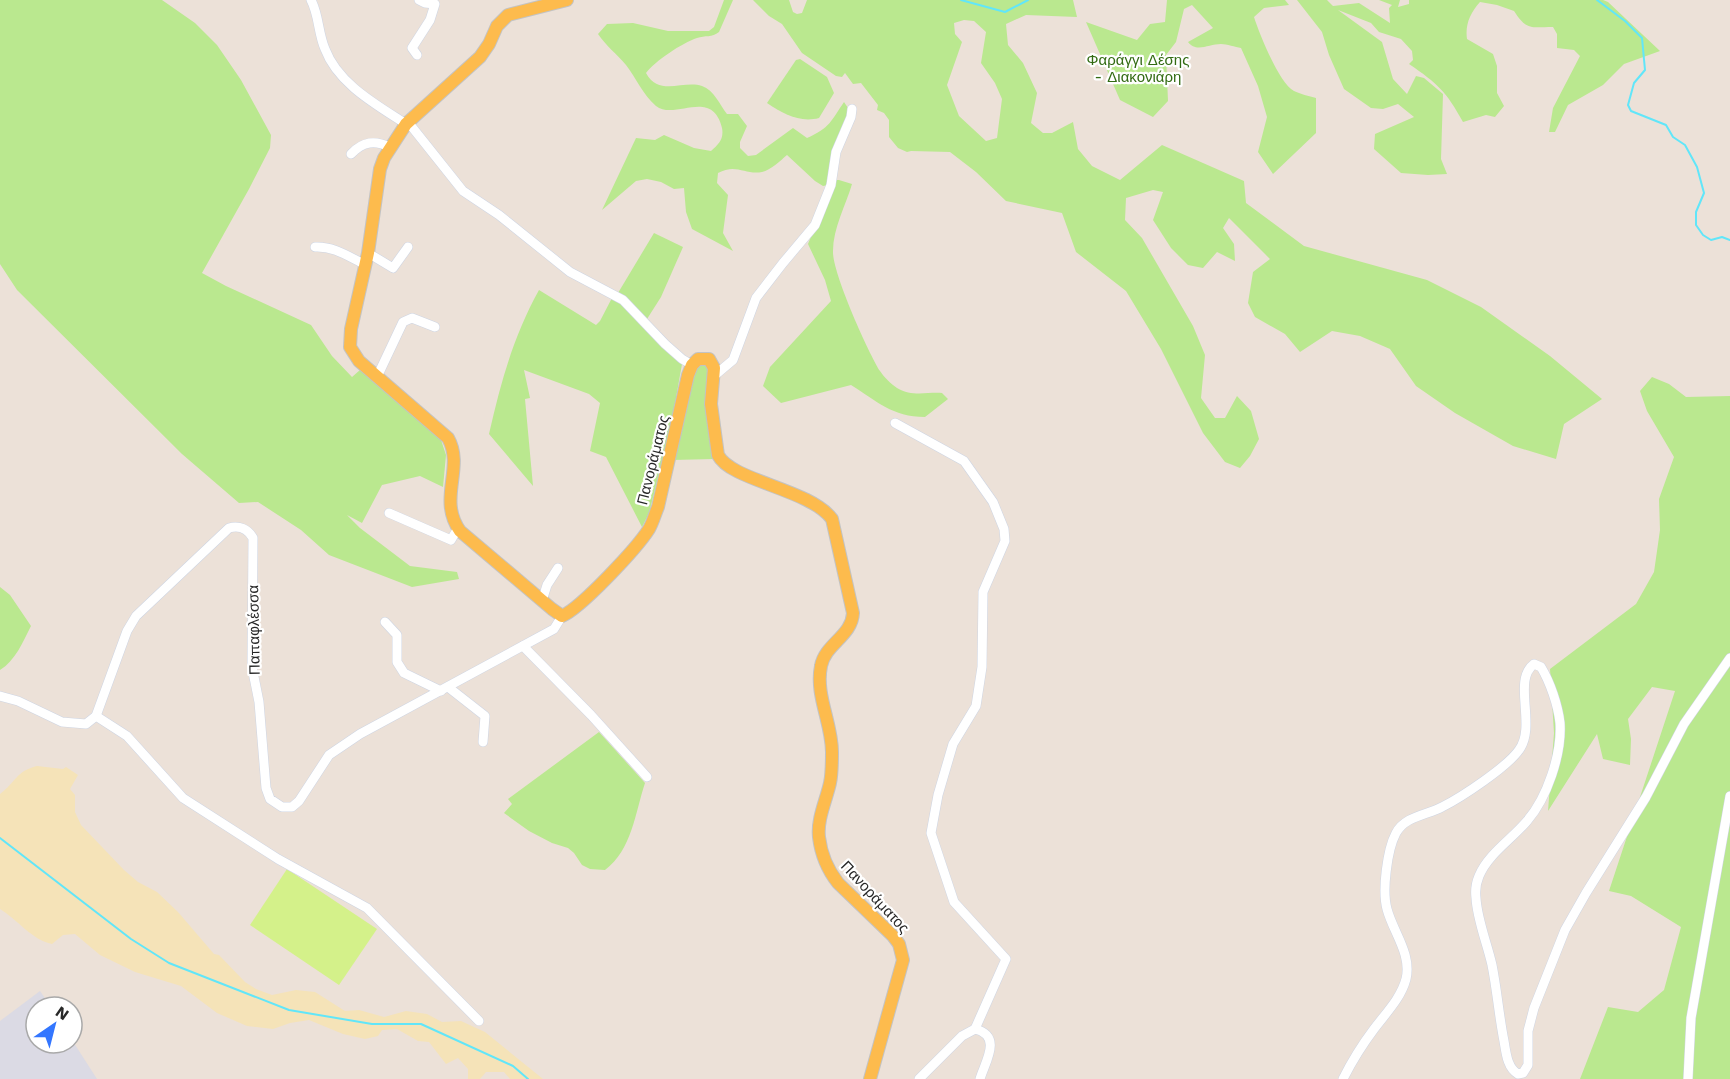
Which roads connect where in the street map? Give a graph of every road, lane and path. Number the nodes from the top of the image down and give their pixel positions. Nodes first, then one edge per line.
1 (311, 0) edge
2 (419, 0) edge
3 (567, 0) edge
4 (417, 55) dead end
5 (852, 109) dead end
6 (407, 123) junction
7 (390, 147) junction
8 (351, 153) dead end
9 (315, 247) dead end
10 (408, 248) dead end
11 (367, 259) junction
12 (435, 327) dead end
13 (692, 365) junction
14 (377, 376) junction
15 (714, 376) junction
16 (895, 423) dead end
17 (389, 513) dead end
18 (458, 528) junction
19 (558, 568) dead end
20 (542, 601) junction
21 (562, 616) junction
22 (385, 622) dead end
23 (523, 646) junction
24 (1730, 658) edge
25 (444, 689) junction
26 (0, 696) edge
27 (96, 716) junction
28 (483, 742) dead end
29 (647, 777) dead end
30 (1730, 796) edge
31 (479, 1021) dead end
32 (975, 1029) junction
33 (870, 1079) edge
34 (919, 1079) edge
35 (980, 1079) edge
36 (1343, 1079) edge
37 (1688, 1079) edge

1 - 6 street
2 - 4 street
3 - 6 main road
5 - 15 street
6 - 7 main road
6 - 13 street
7 - 8 street
7 - 11 main road
9 - 11 street
10 - 11 street
11 - 14 main road
12 - 14 street
13 - 15 main road
13 - 21 main road, Πανοράματος
14 - 18 main road
15 - 33 main road, Πανοράματος
16 - 32 street
17 - 18 street
18 - 20 main road
19 - 20 street
20 - 21 main road
21 - 23 street, Παπαφλέσσα
22 - 25 street
23 - 25 street, Παπαφλέσσα
23 - 29 street
24 - 36 street
25 - 27 street, Παπαφλέσσα
25 - 28 street
26 - 27 street
27 - 31 street
30 - 37 street
32 - 34 street
32 - 35 street

